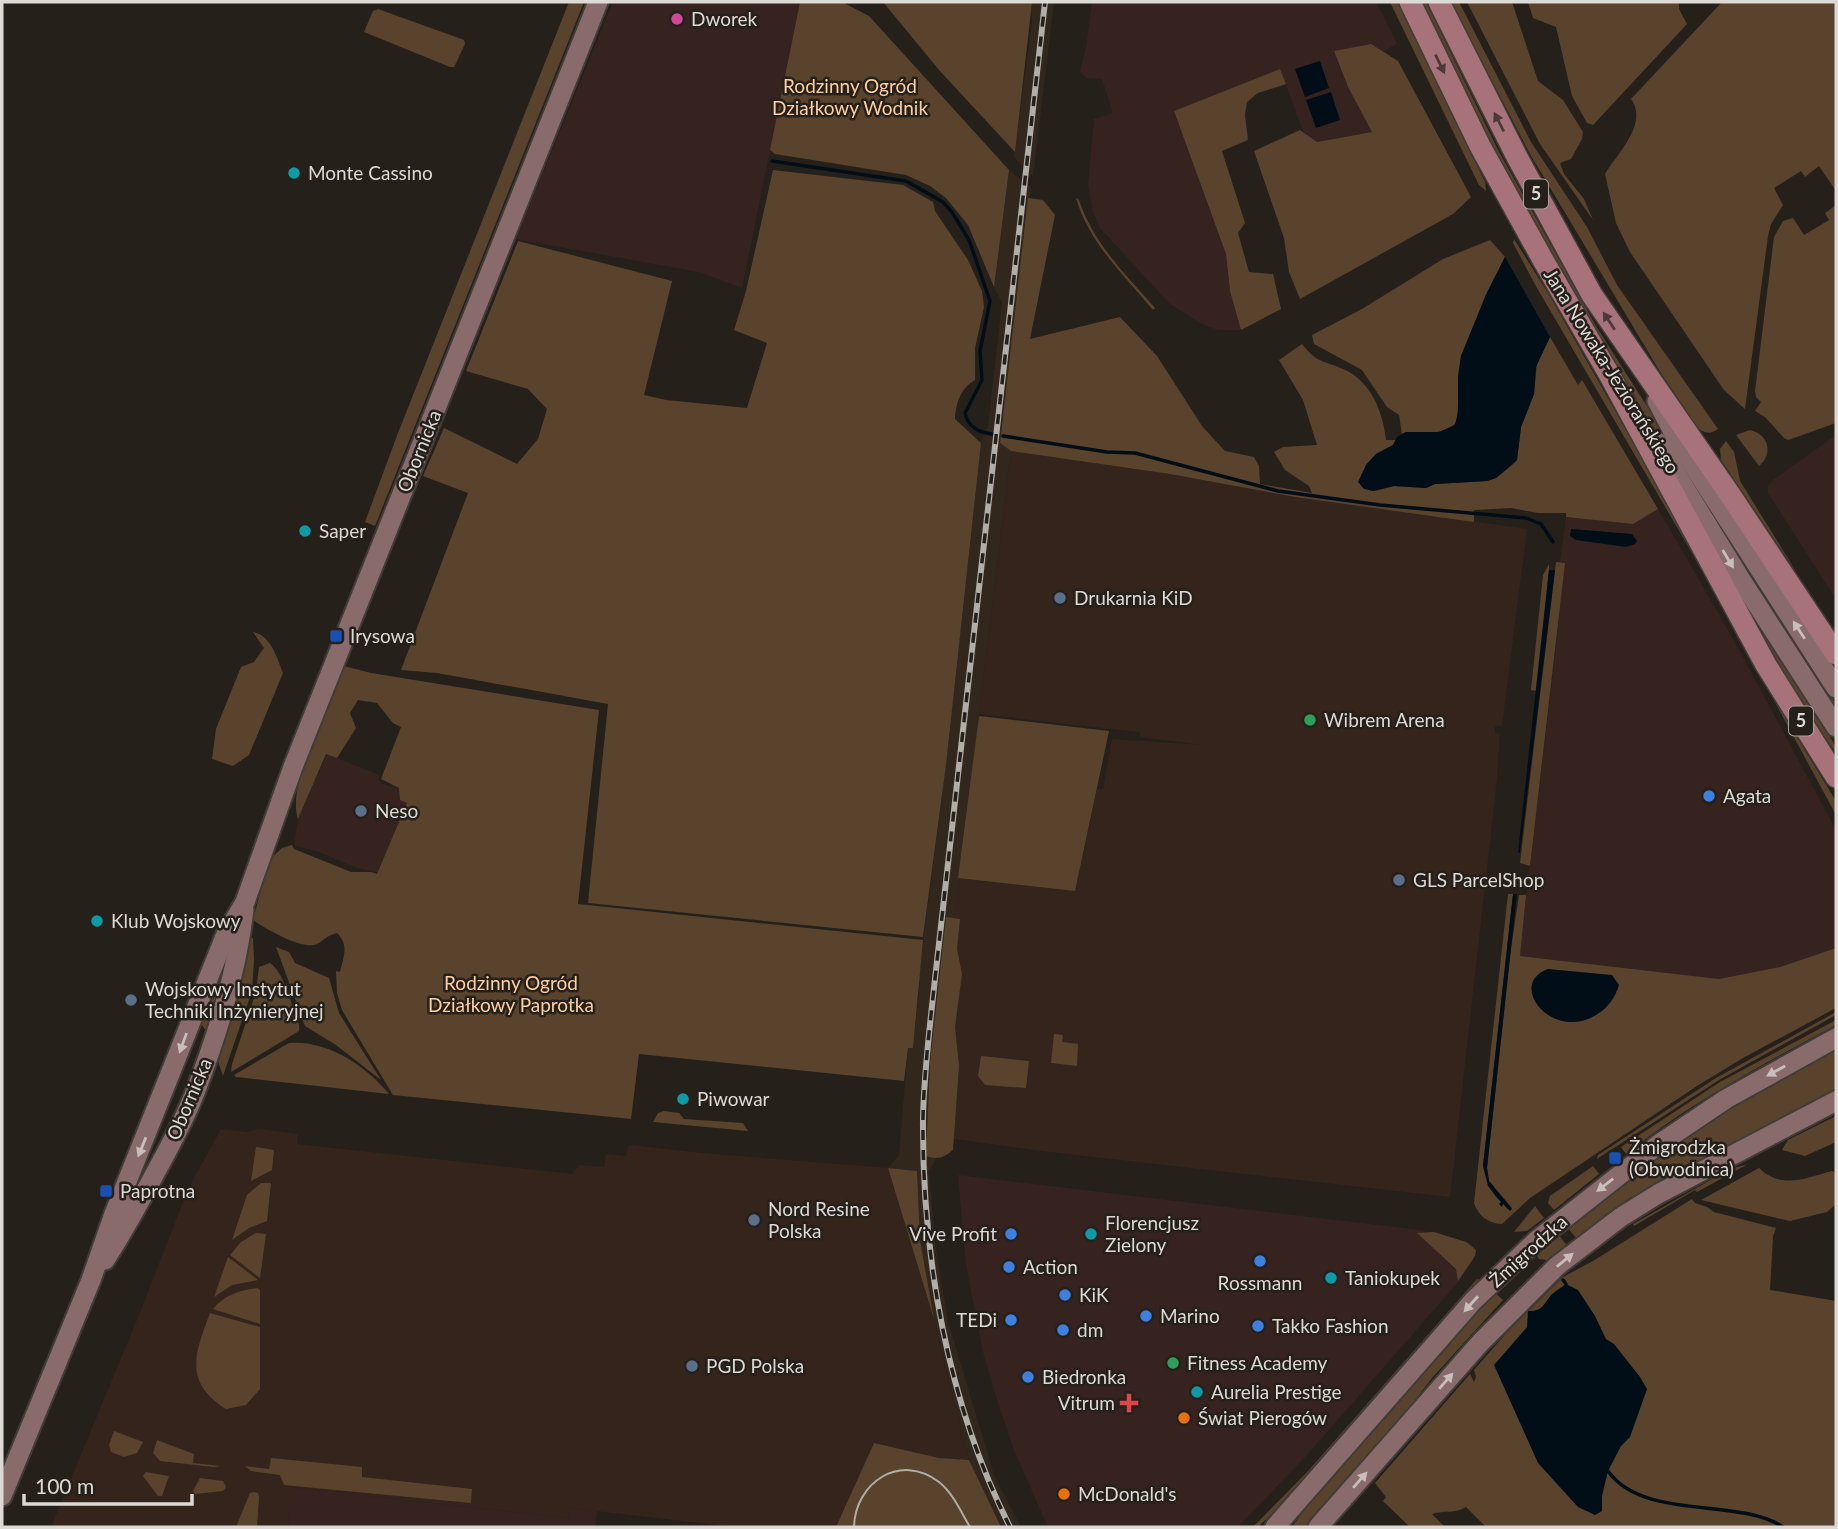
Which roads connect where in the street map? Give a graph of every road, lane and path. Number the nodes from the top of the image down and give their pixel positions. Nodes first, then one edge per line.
1 (598, 2) edge
2 (1410, 2) edge
3 (1439, 2) edge
4 (1609, 374) junction
5 (1648, 377) junction
6 (1836, 654) edge
7 (1836, 688) edge
8 (1836, 727) edge
9 (1836, 777) edge
10 (245, 902) junction
11 (1836, 1038) edge
12 (1836, 1101) edge
13 (91, 1280) junction
14 (2, 1496) edge
15 (1275, 1527) edge
16 (1318, 1527) edge

1 - 10 main road, Obornicka
2 -> 4 main road, Jana Nowaka-Jeziorańskiego / 5
5 -> 3 main road, Jana Nowaka-Jeziorańskiego / 5
4 -> 8 main road, Jana Nowaka-Jeziorańskiego
4 - 9 main road, 5
5 - 6 main road, 5
7 -> 5 main road, Jana Nowaka-Jeziorańskiego
10 -> 13 main road, Obornicka
10 - 13 main road, Obornicka
11 -> 15 main road, Żmigrodzka
16 -> 12 main road, Żmigrodzka
13 - 14 main road, Obornicka

